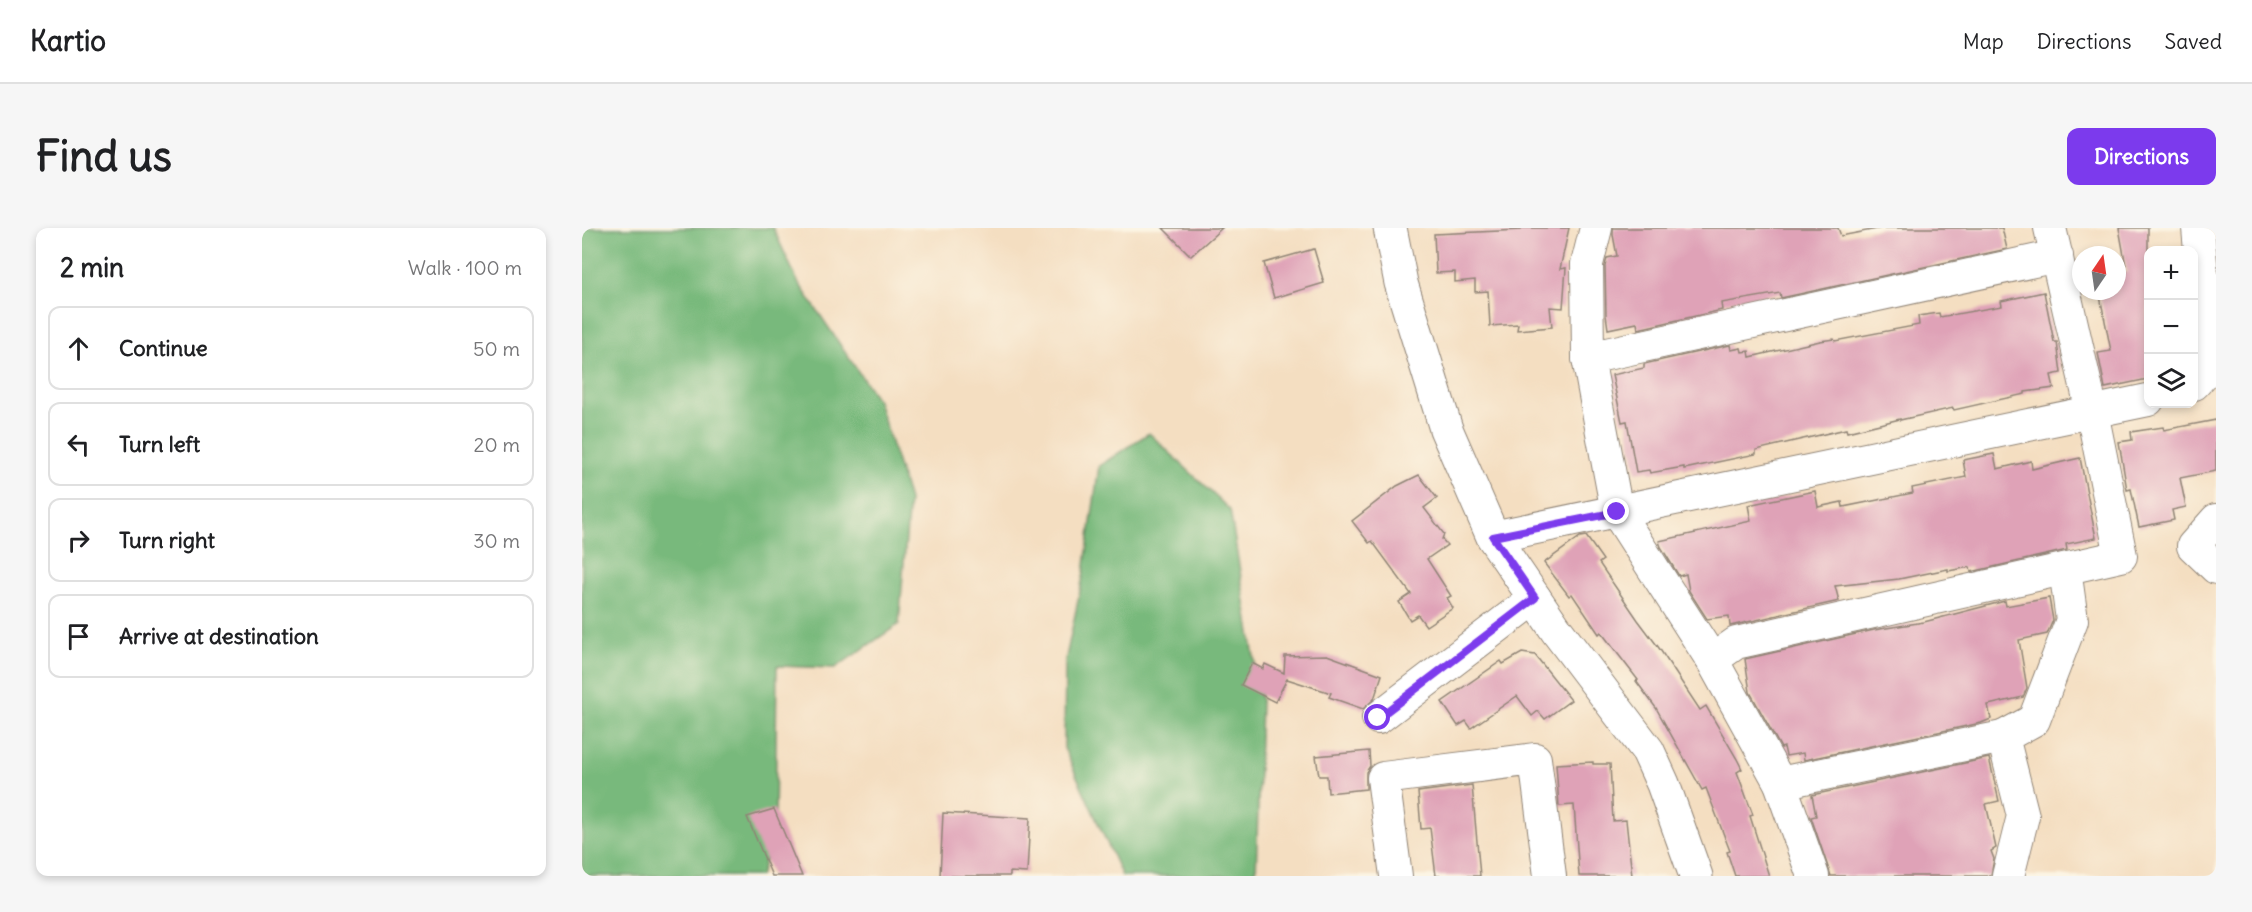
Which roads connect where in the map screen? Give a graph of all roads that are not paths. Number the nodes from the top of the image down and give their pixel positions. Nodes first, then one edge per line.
1 (1390, 228) edge
2 (1596, 228) edge
3 (2198, 228) edge
4 (2054, 242) edge
5 (1588, 358) junction
6 (2198, 379) edge
7 (2144, 401) edge
8 (2092, 412) junction
9 (1617, 512) junction
10 (2216, 520) edge
11 (1493, 537) junction
12 (2065, 568) junction
13 (2216, 568) edge
14 (1535, 598) junction
15 (1713, 660) junction
16 (1378, 718) dead end
17 (2003, 737) junction
18 (1780, 783) junction
19 (1396, 876) edge
20 (1550, 876) edge
21 (1696, 876) edge
22 (1813, 876) edge
23 (2008, 876) edge

1 - 11 street
2 - 5 street
3 - 6 street
4 - 5 street
4 - 8 street
5 - 9 street
7 - 8 street
8 - 9 street
8 - 12 street
9 - 11 street
9 - 15 street
10 - 13 street
11 - 14 street
12 - 15 street
12 - 17 street
14 - 16 street
14 - 21 street
15 - 18 street
17 - 18 street
17 - 23 street
18 - 22 street
19 - 20 street

